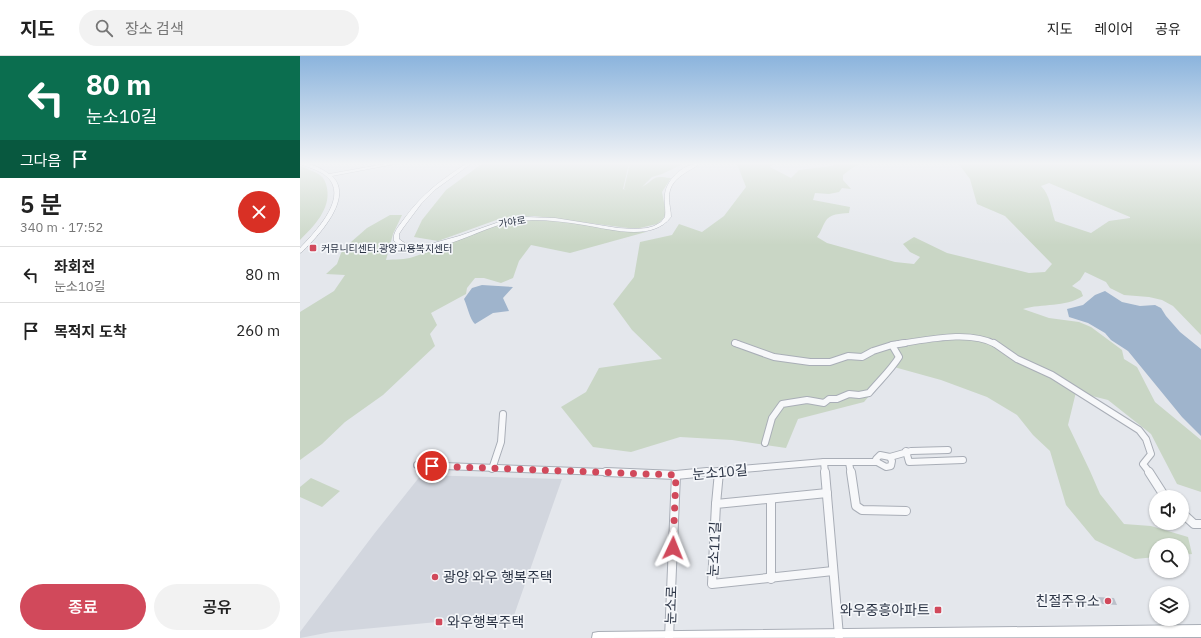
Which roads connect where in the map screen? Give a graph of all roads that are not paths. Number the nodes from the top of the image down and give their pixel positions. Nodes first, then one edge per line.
1 (337, 190) edge
2 (432, 190) edge
3 (667, 190) edge
4 (300, 251) edge
5 (735, 343) dead end
6 (892, 345) junction
7 (503, 414) dead end
8 (765, 444) dead end
9 (948, 450) dead end
10 (906, 451) junction
11 (963, 460) dead end
12 (824, 462) junction
13 (849, 462) junction
14 (417, 465) dead end
15 (492, 468) junction
16 (719, 472) junction
17 (676, 475) junction
18 (1161, 490) edge
19 (827, 493) junction
20 (771, 499) junction
21 (716, 504) junction
22 (906, 511) dead end
23 (1189, 519) edge
24 (1201, 524) edge
25 (834, 571) junction
26 (771, 579) junction
27 (1201, 631) edge
28 (839, 636) junction
29 (670, 637) edge
30 (598, 638) edge

1 - 4 street
2 - 3 street, 가야로
5 - 6 street
6 - 8 street
6 - 18 street
7 - 15 street
9 - 10 street
10 - 11 street
10 - 13 street, 눈소10길
12 - 13 street, 눈소10길
12 - 16 street, 눈소10길
12 - 19 street
13 - 22 street
14 - 15 street, 눈소10길
15 - 17 street, 눈소10길
16 - 17 street, 눈소10길
16 - 21 street
17 - 29 street, 눈소로
19 - 20 street, 눈소11길
19 - 25 street
20 - 21 street, 눈소11길
20 - 26 street
21 - 26 street, 눈소11길
23 - 24 street
25 - 26 street, 눈소11길
25 - 28 street
27 - 28 main road
28 - 29 main road
29 - 30 main road

